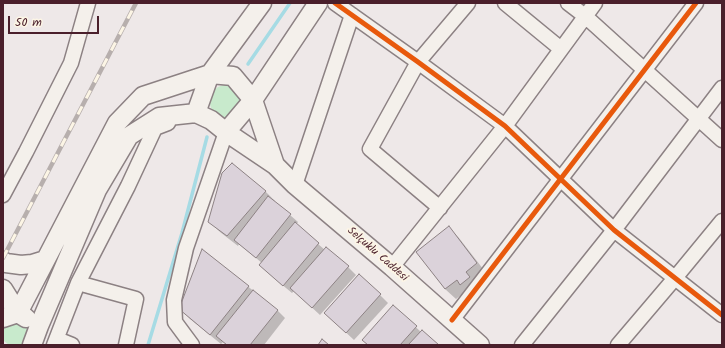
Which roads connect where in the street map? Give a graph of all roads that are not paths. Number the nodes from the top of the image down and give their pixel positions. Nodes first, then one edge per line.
1 (88, 3) edge
2 (262, 3) edge
3 (318, 3) edge
4 (335, 3) edge
5 (468, 3) edge
6 (505, 3) edge
7 (568, 3) edge
8 (595, 3) edge
9 (696, 3) edge
10 (352, 15) junction
11 (585, 16) junction
12 (561, 49) junction
13 (418, 62) junction
14 (645, 70) junction
15 (210, 74) junction
16 (722, 88) edge
17 (253, 100) junction
18 (196, 113) junction
19 (699, 119) junction
20 (505, 126) junction
21 (226, 132) junction
22 (722, 140) edge
23 (275, 165) junction
24 (561, 179) junction
25 (295, 185) junction
26 (3, 194) edge
27 (440, 208) junction
28 (722, 221) edge
29 (614, 230) junction
30 (46, 260) junction
31 (3, 261) edge
32 (392, 267) junction
33 (675, 278) junction
34 (78, 283) junction
35 (3, 289) edge
36 (10, 315) edge
37 (722, 315) edge
38 (452, 320) junction
39 (39, 326) junction
40 (56, 342) edge
41 (32, 345) edge
42 (72, 345) edge
43 (126, 345) edge
44 (192, 345) edge
45 (480, 345) edge
46 (522, 345) edge
47 (618, 345) edge

1 - 26 street
2 - 15 main road
3 - 17 main road
4 - 10 street
5 - 13 street
6 - 12 street
7 - 11 street
8 - 11 street
9 - 14 street
10 - 13 street
10 - 25 street
11 - 12 street
11 - 14 street
12 - 20 street
13 - 20 street
13 - 27 street
14 - 19 street
14 - 24 street
15 - 17 main road
15 - 18 main road
15 - 30 main road
16 - 19 street
17 - 21 main road
17 - 23 main road, Selçuklu Caddesi
18 - 21 main road, Selçuklu Caddesi
18 - 34 street
18 - 39 main road
19 - 22 street
19 - 29 street
20 - 24 street
20 - 27 street
21 - 23 main road, Selçuklu Caddesi
21 - 44 street
23 - 25 main road, Selçuklu Caddesi
24 - 29 street
24 - 38 street
25 - 32 main road, Selçuklu Caddesi
27 - 32 street
28 - 33 street
29 - 33 street
29 - 46 street
30 - 31 main road
30 - 36 main road
32 - 38 main road, Selçuklu Caddesi
33 - 37 street
33 - 47 street
34 - 40 street
34 - 43 street
35 - 36 main road
36 - 39 main road
38 - 45 main road, Selçuklu Caddesi
39 - 41 main road
40 - 42 street

